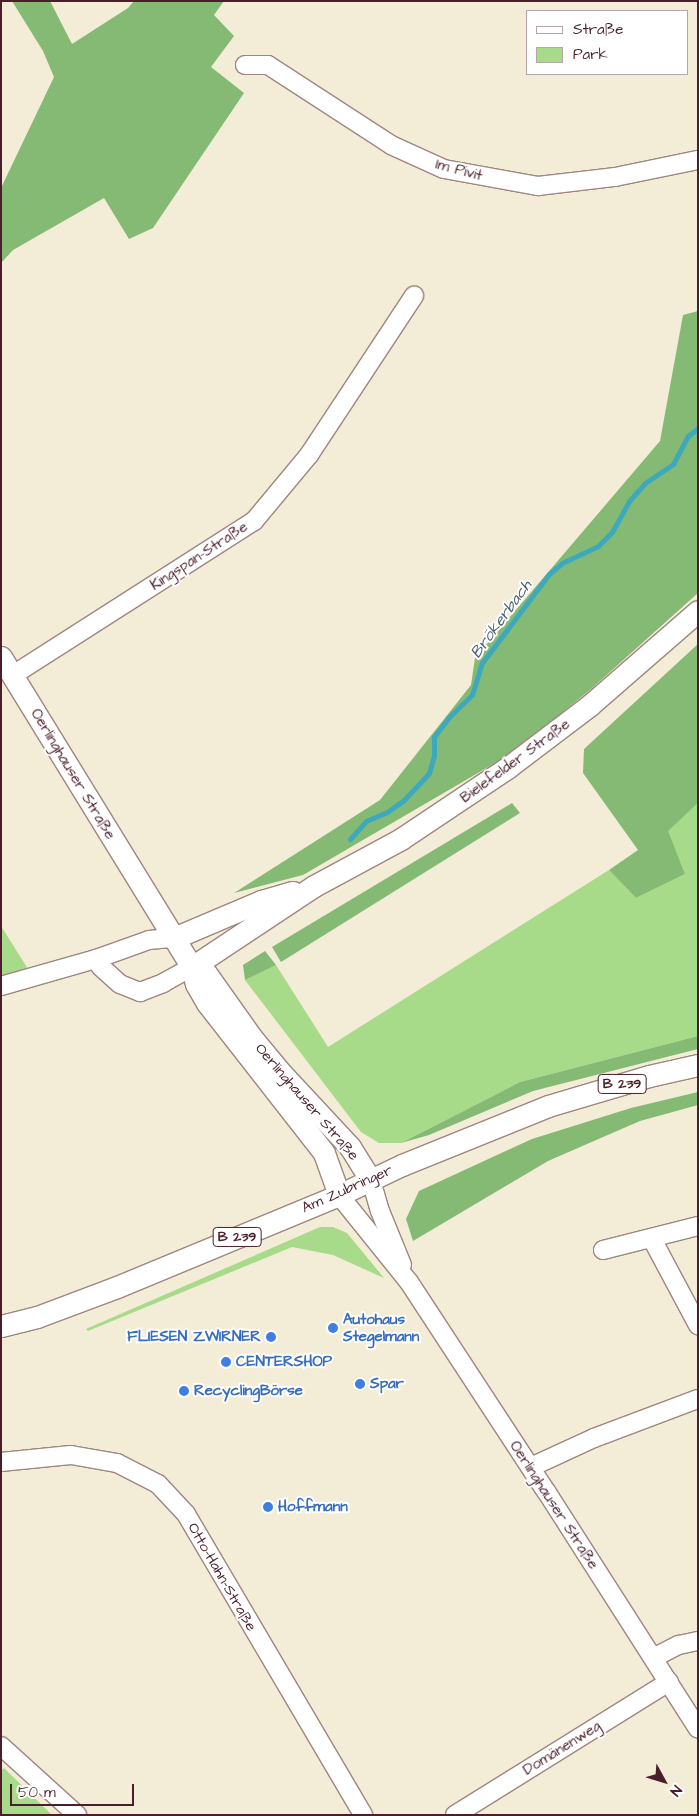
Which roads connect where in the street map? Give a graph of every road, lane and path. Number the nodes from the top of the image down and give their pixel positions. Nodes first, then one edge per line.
1 (245, 65) dead end
2 (698, 160) edge
3 (414, 296) dead end
4 (698, 610) edge
5 (1, 657) edge
6 (13, 675) junction
7 (314, 886) junction
8 (174, 938) junction
9 (96, 959) junction
10 (192, 967) junction
11 (1, 986) edge
12 (698, 1065) edge
13 (371, 1180) junction
14 (339, 1194) junction
15 (698, 1226) edge
16 (652, 1239) junction
17 (603, 1250) dead end
18 (409, 1282) junction
19 (698, 1325) edge
20 (1, 1326) edge
21 (698, 1398) edge
22 (1, 1462) edge
23 (531, 1467) junction
24 (698, 1641) edge
25 (653, 1658) junction
26 (669, 1682) junction
27 (698, 1729) edge
28 (1, 1746) edge
29 (77, 1815) edge
30 (363, 1815) edge
31 (454, 1815) edge

1 - 2 street, Im Pivit
3 - 6 street, Kingspan-Straße
4 - 7 main road, Bielefelder Straße
5 - 6 main road, Oerlinghauser Straße
6 - 8 main road, Oerlinghauser Straße
7 - 8 main road, Bielefelder Straße
7 - 10 main road, Bielefelder Straße
8 - 9 street
8 - 10 main road, Oerlinghauser Straße
9 - 10 street
9 - 11 street
10 - 13 main road, Oerlinghauser Straße
10 - 14 main road, Oerlinghauser Straße
12 - 13 main road, Am Zubringer / B 239
13 - 14 main road, Am Zubringer / B 239
13 - 18 street, Oerlinghauser Straße
14 - 18 street, Oerlinghauser Straße
14 - 20 main road, Am Zubringer / B 239
15 - 16 street
16 - 17 street
16 - 19 street
18 - 23 street, Oerlinghauser Straße
21 - 23 street
22 - 30 street, Otto-Hahn-Straße
23 - 25 street, Oerlinghauser Straße
24 - 25 street
25 - 26 street, Oerlinghauser Straße
26 - 27 street, Oerlinghauser Straße
26 - 31 street, Domänenweg
28 - 29 street

